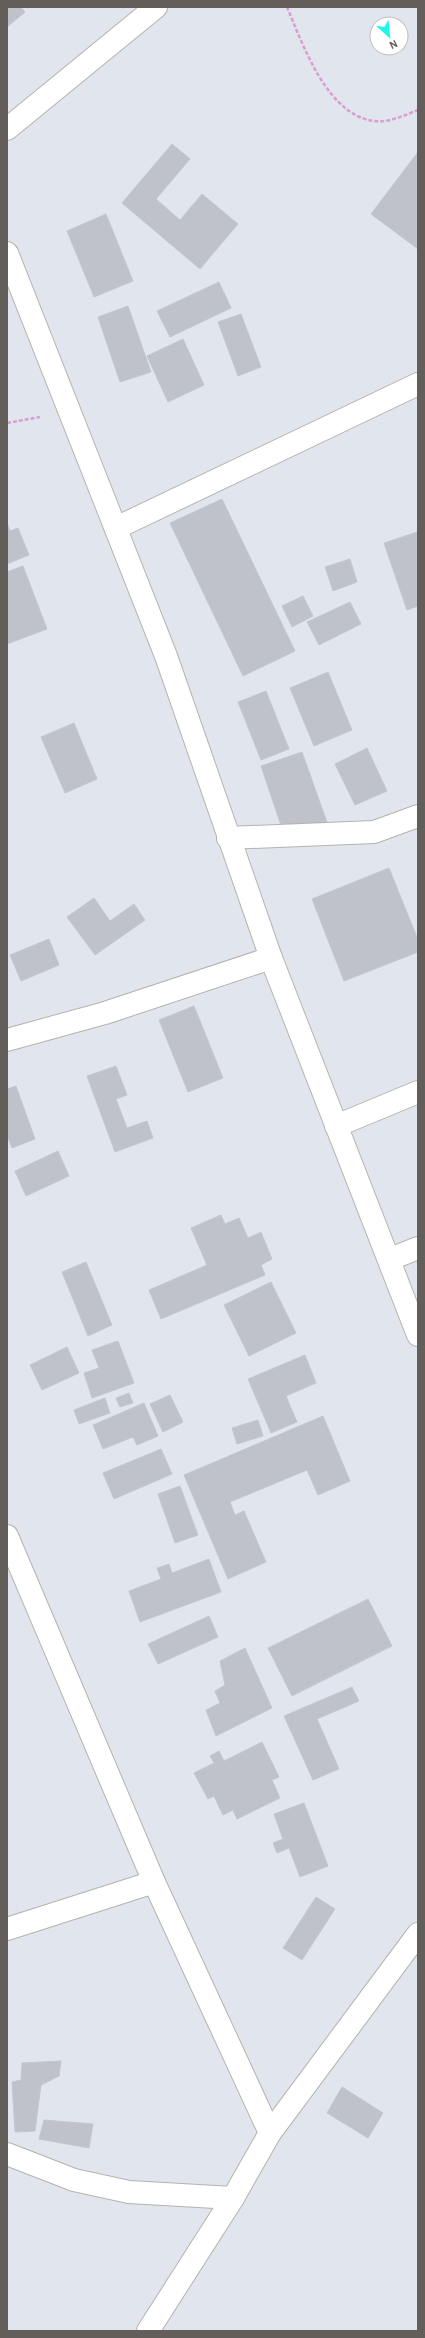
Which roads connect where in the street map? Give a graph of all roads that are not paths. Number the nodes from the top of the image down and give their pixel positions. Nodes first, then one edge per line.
1 (156, 7) edge
2 (7, 130) edge
3 (7, 253) edge
4 (418, 384) edge
5 (116, 528) junction
6 (418, 816) edge
7 (228, 838) junction
8 (272, 958) junction
9 (7, 1040) edge
10 (418, 1092) edge
11 (336, 1126) junction
12 (418, 1248) edge
13 (390, 1259) junction
14 (418, 1335) edge
15 (7, 1536) edge
16 (154, 1882) junction
17 (7, 1929) edge
18 (418, 1934) edge
19 (270, 2133) junction
20 (7, 2154) edge
21 (233, 2198) junction
22 (148, 2331) edge

1 - 2 street
3 - 5 street
4 - 5 street
5 - 7 street
6 - 7 street
7 - 8 street
8 - 9 street
8 - 11 street
10 - 11 street
11 - 13 street
12 - 13 street
13 - 14 street
15 - 16 street
16 - 17 street
16 - 19 street
18 - 19 street
19 - 21 street
20 - 21 street
21 - 22 street

